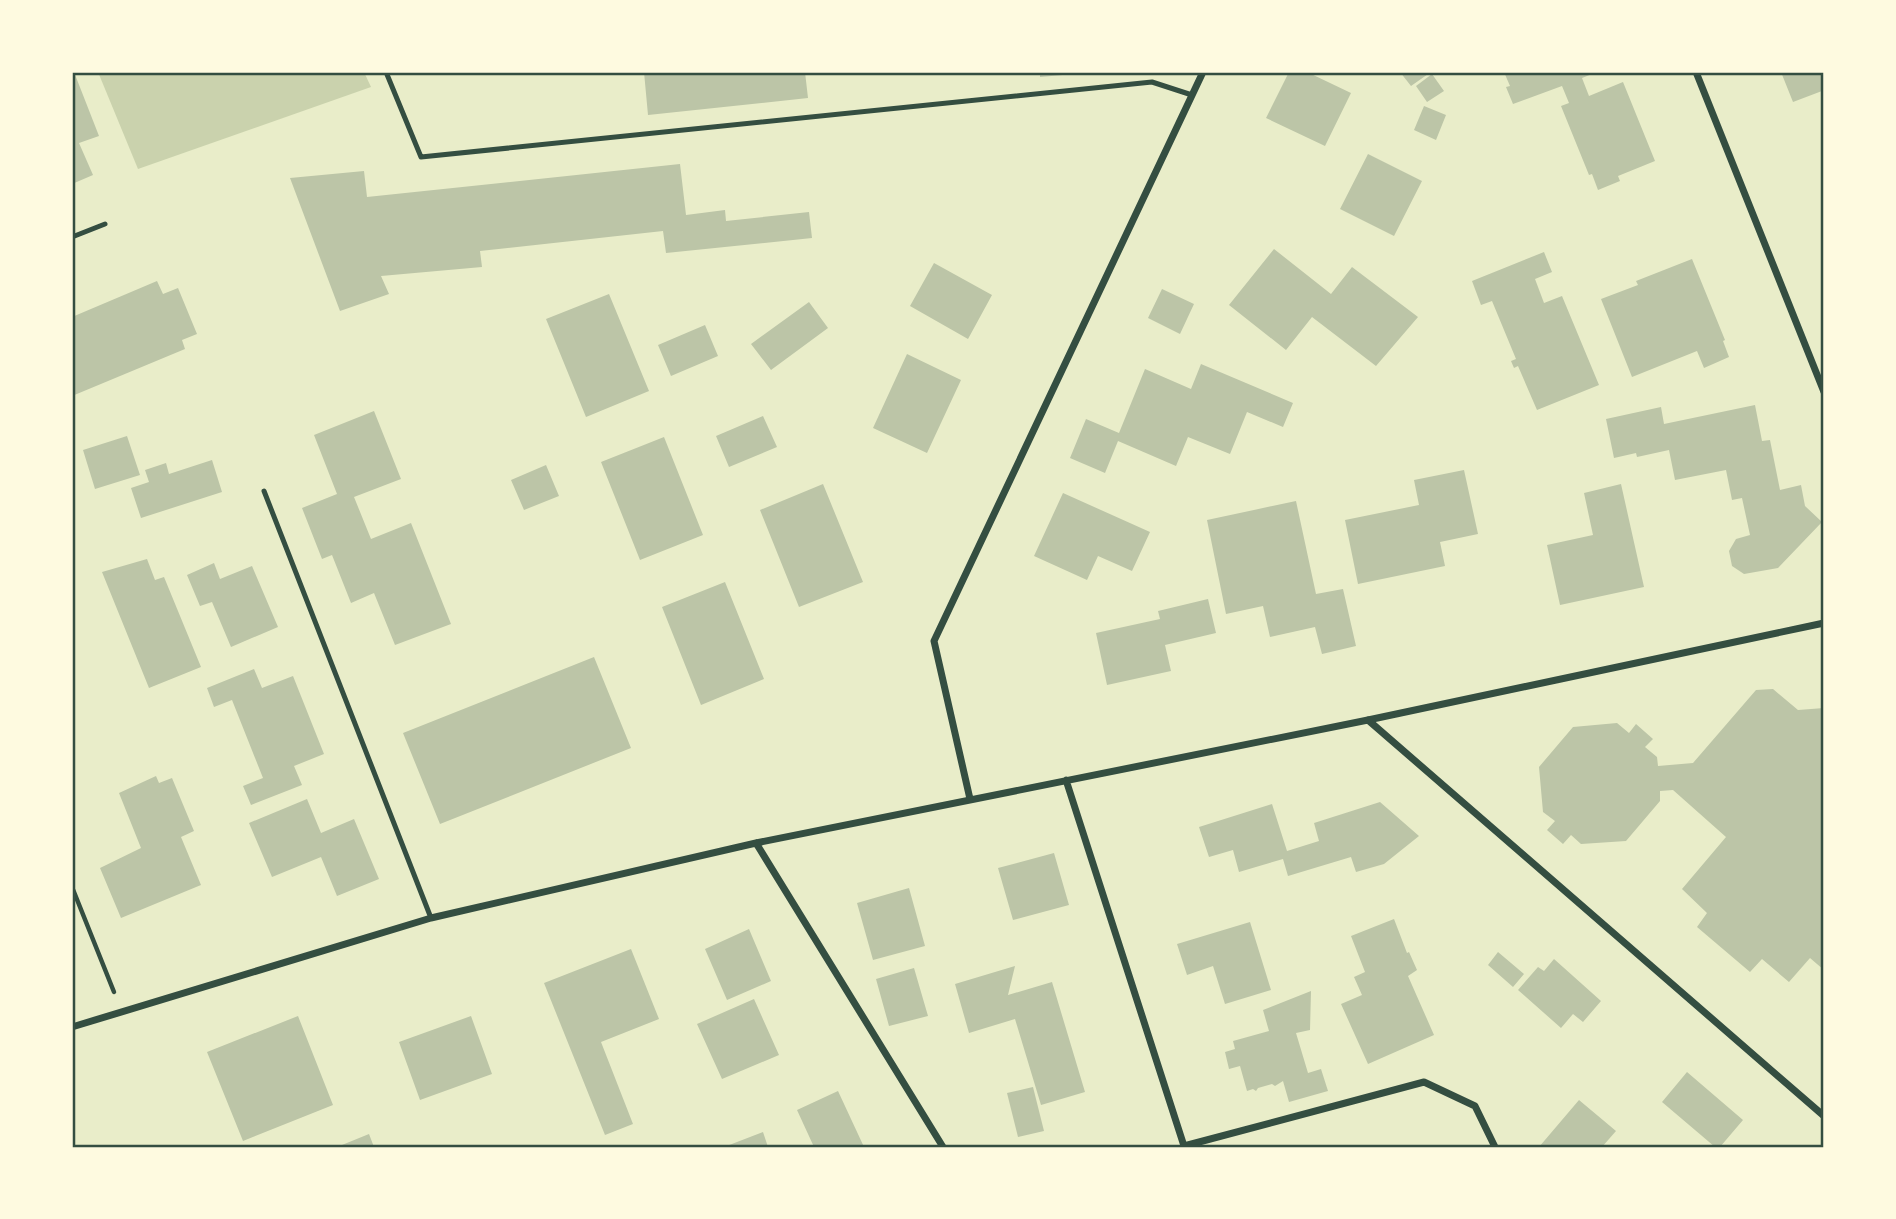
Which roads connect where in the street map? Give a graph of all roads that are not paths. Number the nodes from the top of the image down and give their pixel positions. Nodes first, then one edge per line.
1 (386, 72) edge
2 (1203, 72) edge
3 (1696, 72) edge
4 (1192, 95) junction
5 (105, 224) dead end
6 (72, 237) edge
7 (1824, 392) edge
8 (264, 491) dead end
9 (1824, 623) edge
10 (1368, 720) junction
11 (1066, 780) junction
12 (970, 799) junction
13 (756, 843) junction
14 (431, 918) junction
15 (72, 1027) edge
16 (1824, 1116) edge
17 (1184, 1146) edge
18 (943, 1147) edge
19 (1495, 1147) edge

1 - 4 lane
2 - 4 street
3 - 7 street
4 - 12 street
5 - 6 lane
8 - 14 lane
9 - 10 street
10 - 11 street
10 - 16 street
11 - 12 street
11 - 17 street
12 - 13 street
13 - 14 street
13 - 18 street
14 - 15 street
17 - 19 street

